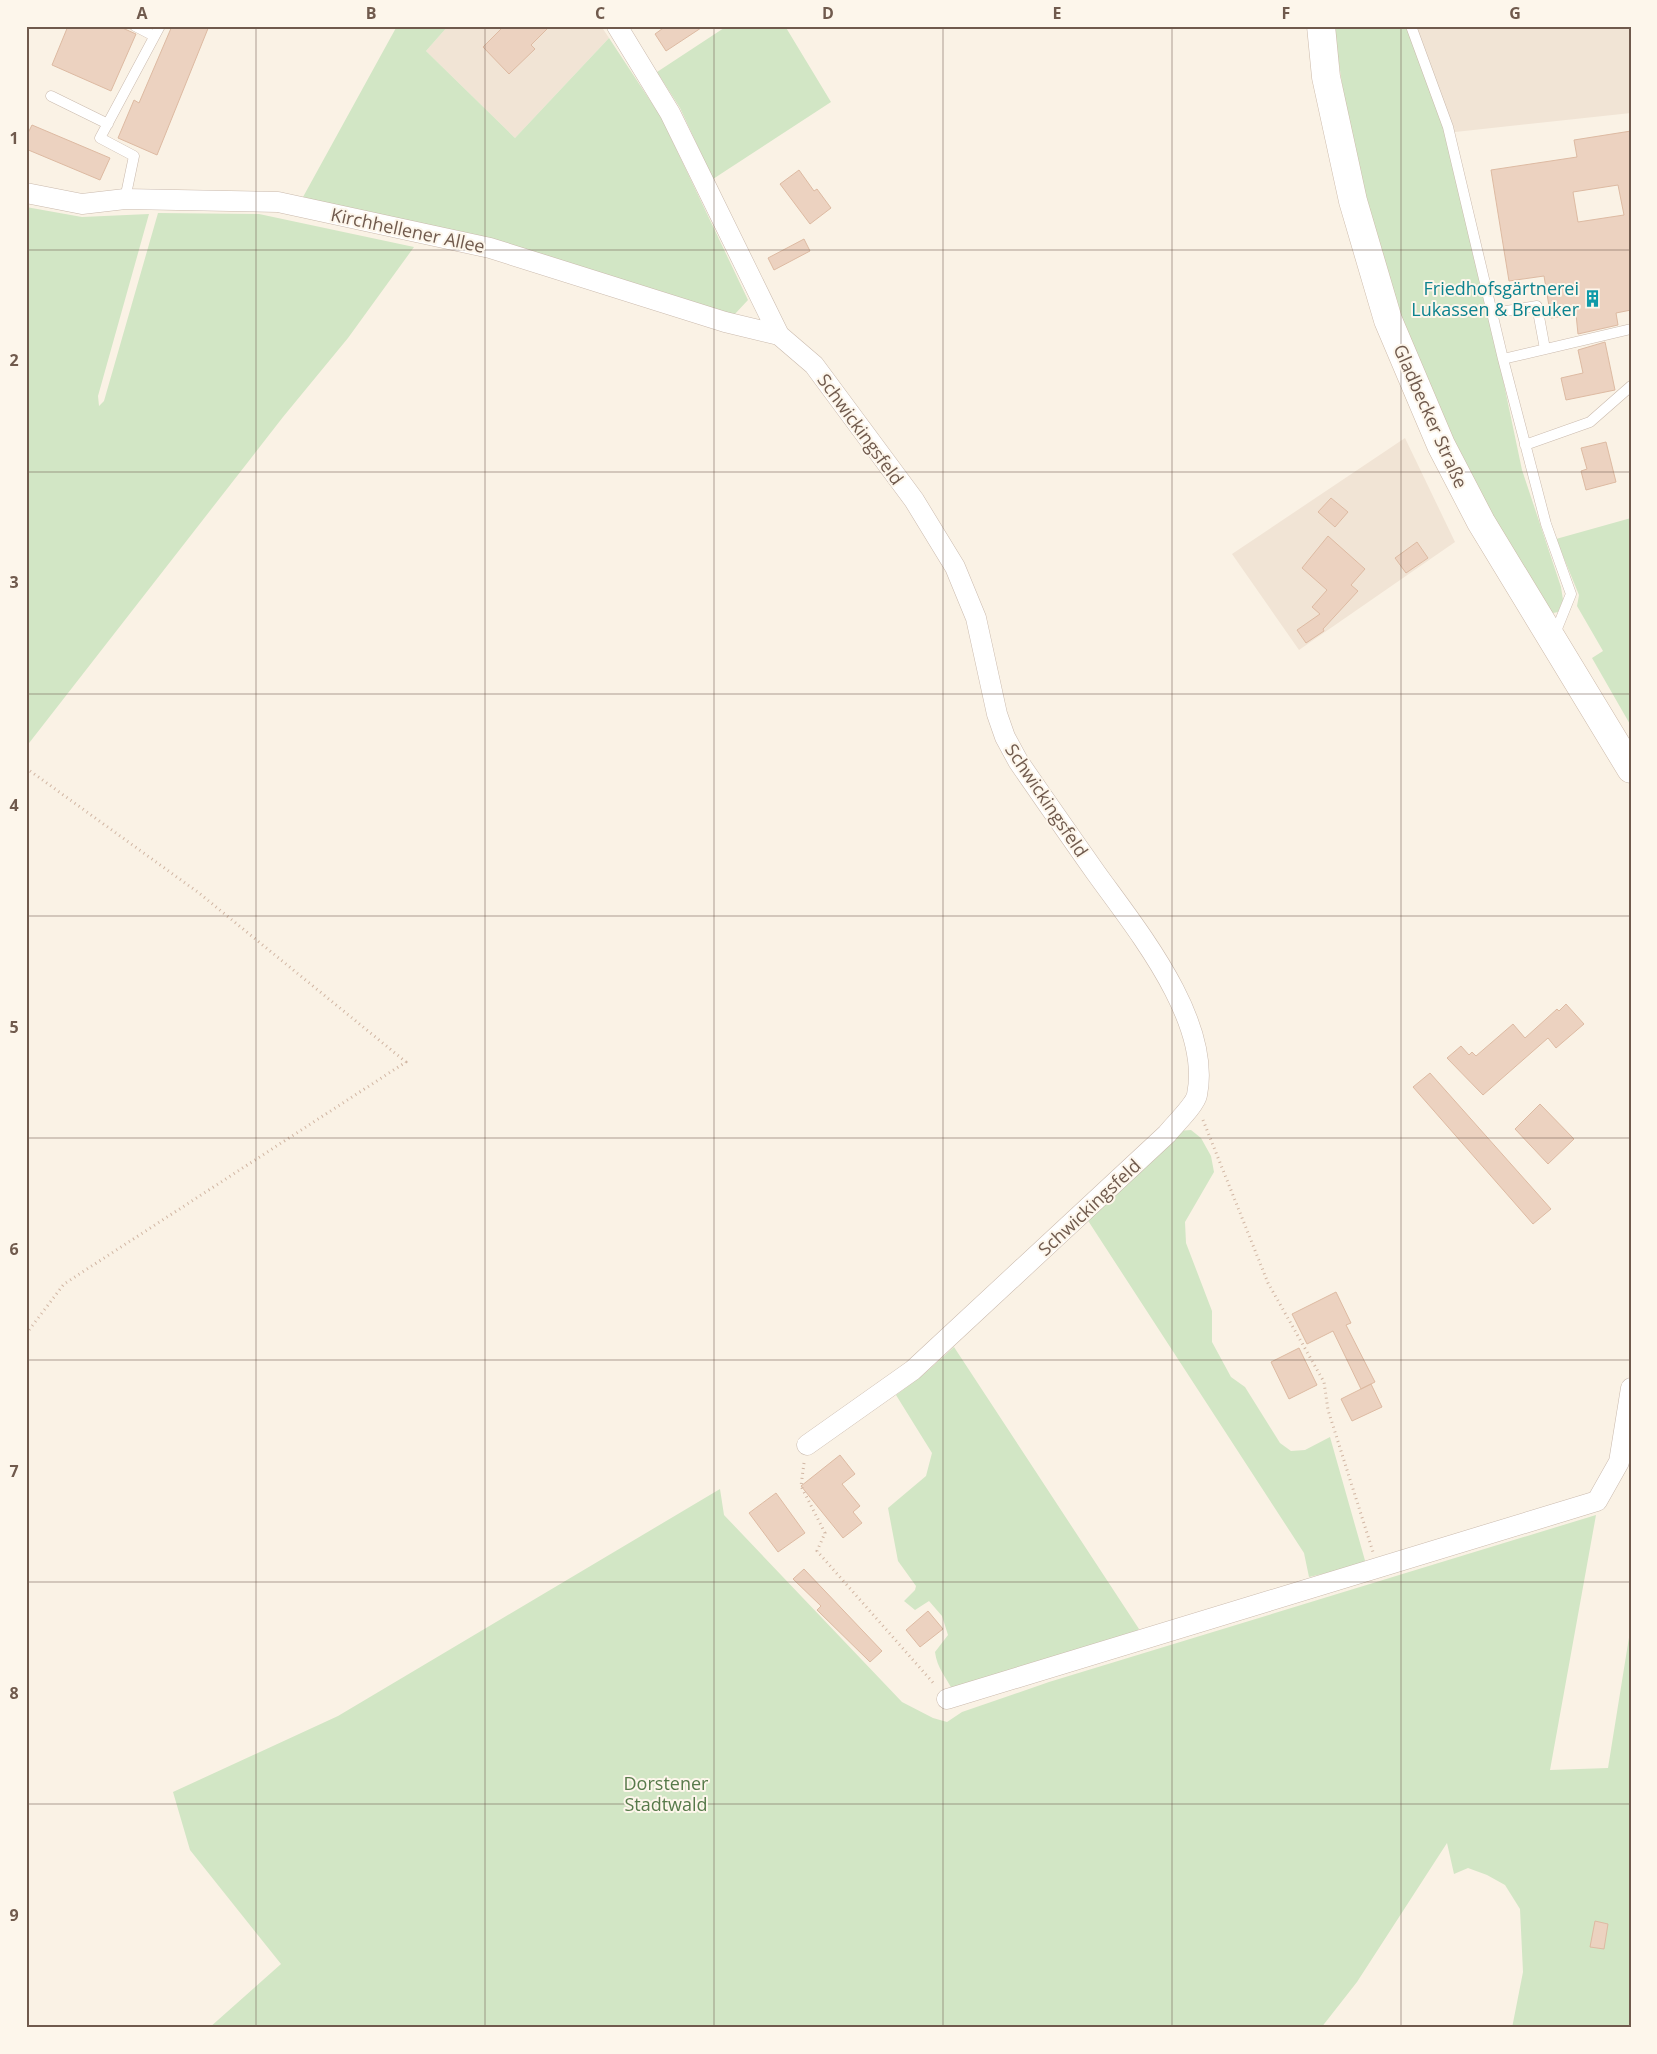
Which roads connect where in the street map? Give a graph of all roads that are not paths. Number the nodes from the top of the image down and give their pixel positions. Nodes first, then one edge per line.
1 (135, 26) edge
2 (160, 26) edge
3 (617, 26) edge
4 (1321, 26) edge
5 (1411, 26) edge
6 (154, 36) junction
7 (52, 96) dead end
8 (108, 124) junction
9 (26, 193) edge
10 (125, 199) junction
11 (1494, 313) junction
12 (1631, 329) edge
13 (779, 335) junction
14 (1545, 350) junction
15 (1503, 359) junction
16 (1631, 386) edge
17 (1525, 445) junction
18 (1552, 639) junction
19 (1631, 769) edge
20 (1631, 1388) edge
21 (807, 1445) road end
22 (947, 1699) road end

1 - 6 lane
2 - 6 lane
3 - 13 street, Schwickingsfeld
4 - 18 main road, Gladbecker Straße
5 - 11 lane
6 - 8 lane
7 - 8 lane
8 - 10 lane
9 - 10 street, Kirchhellener Allee
10 - 13 street, Kirchhellener Allee
11 - 14 lane
11 - 15 lane
12 - 14 lane
13 - 21 street, Schwickingsfeld
14 - 15 lane
15 - 17 lane
16 - 17 lane
17 - 18 lane
18 - 19 main road, Gladbecker Straße
20 - 22 street

